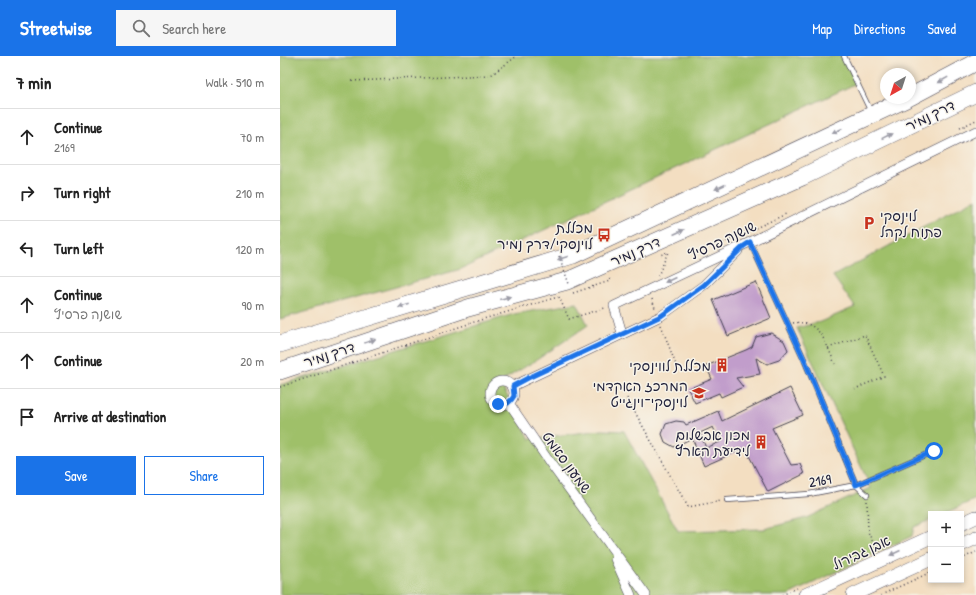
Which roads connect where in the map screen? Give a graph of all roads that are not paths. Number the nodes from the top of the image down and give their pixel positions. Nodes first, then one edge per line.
1 (844, 56) edge
2 (976, 62) edge
3 (976, 93) edge
4 (916, 94) edge
5 (896, 104) edge
6 (873, 115) junction
7 (976, 131) edge
8 (747, 244) junction
9 (622, 333) junction
10 (280, 344) edge
11 (280, 371) edge
12 (513, 386) junction
13 (509, 403) junction
14 (934, 451) dead end
15 (856, 485) junction
16 (867, 495) road end
17 (727, 500) road end
18 (976, 517) edge
19 (964, 523) edge
20 (604, 537) junction
21 (976, 538) edge
22 (928, 539) edge
23 (964, 544) edge
24 (928, 560) edge
25 (631, 595) edge
26 (646, 595) edge
27 (805, 595) edge
28 (853, 595) edge

1 - 6 lane
2 -> 4 highway, דרך נמיר
11 -> 3 highway, דרך נמיר
5 - 6 highway, דרך נמיר
6 -> 10 highway, דרך נמיר
7 - 8 street, שושנה פרסיץ
8 - 9 street
8 -> 9 street, שושנה פרסיץ
8 - 15 lane
9 - 12 street
12 - 13 street
12 - 13 street
13 - 20 street, שמעון סאמט
14 - 15 lane, 2169
15 - 16 lane
15 - 17 lane, 2169
18 - 19 street
20 - 25 street, שמעון סאמט
20 - 26 street, שמעון סאמט
21 - 23 street
22 -> 27 street, אבן גבירול
24 - 28 street

